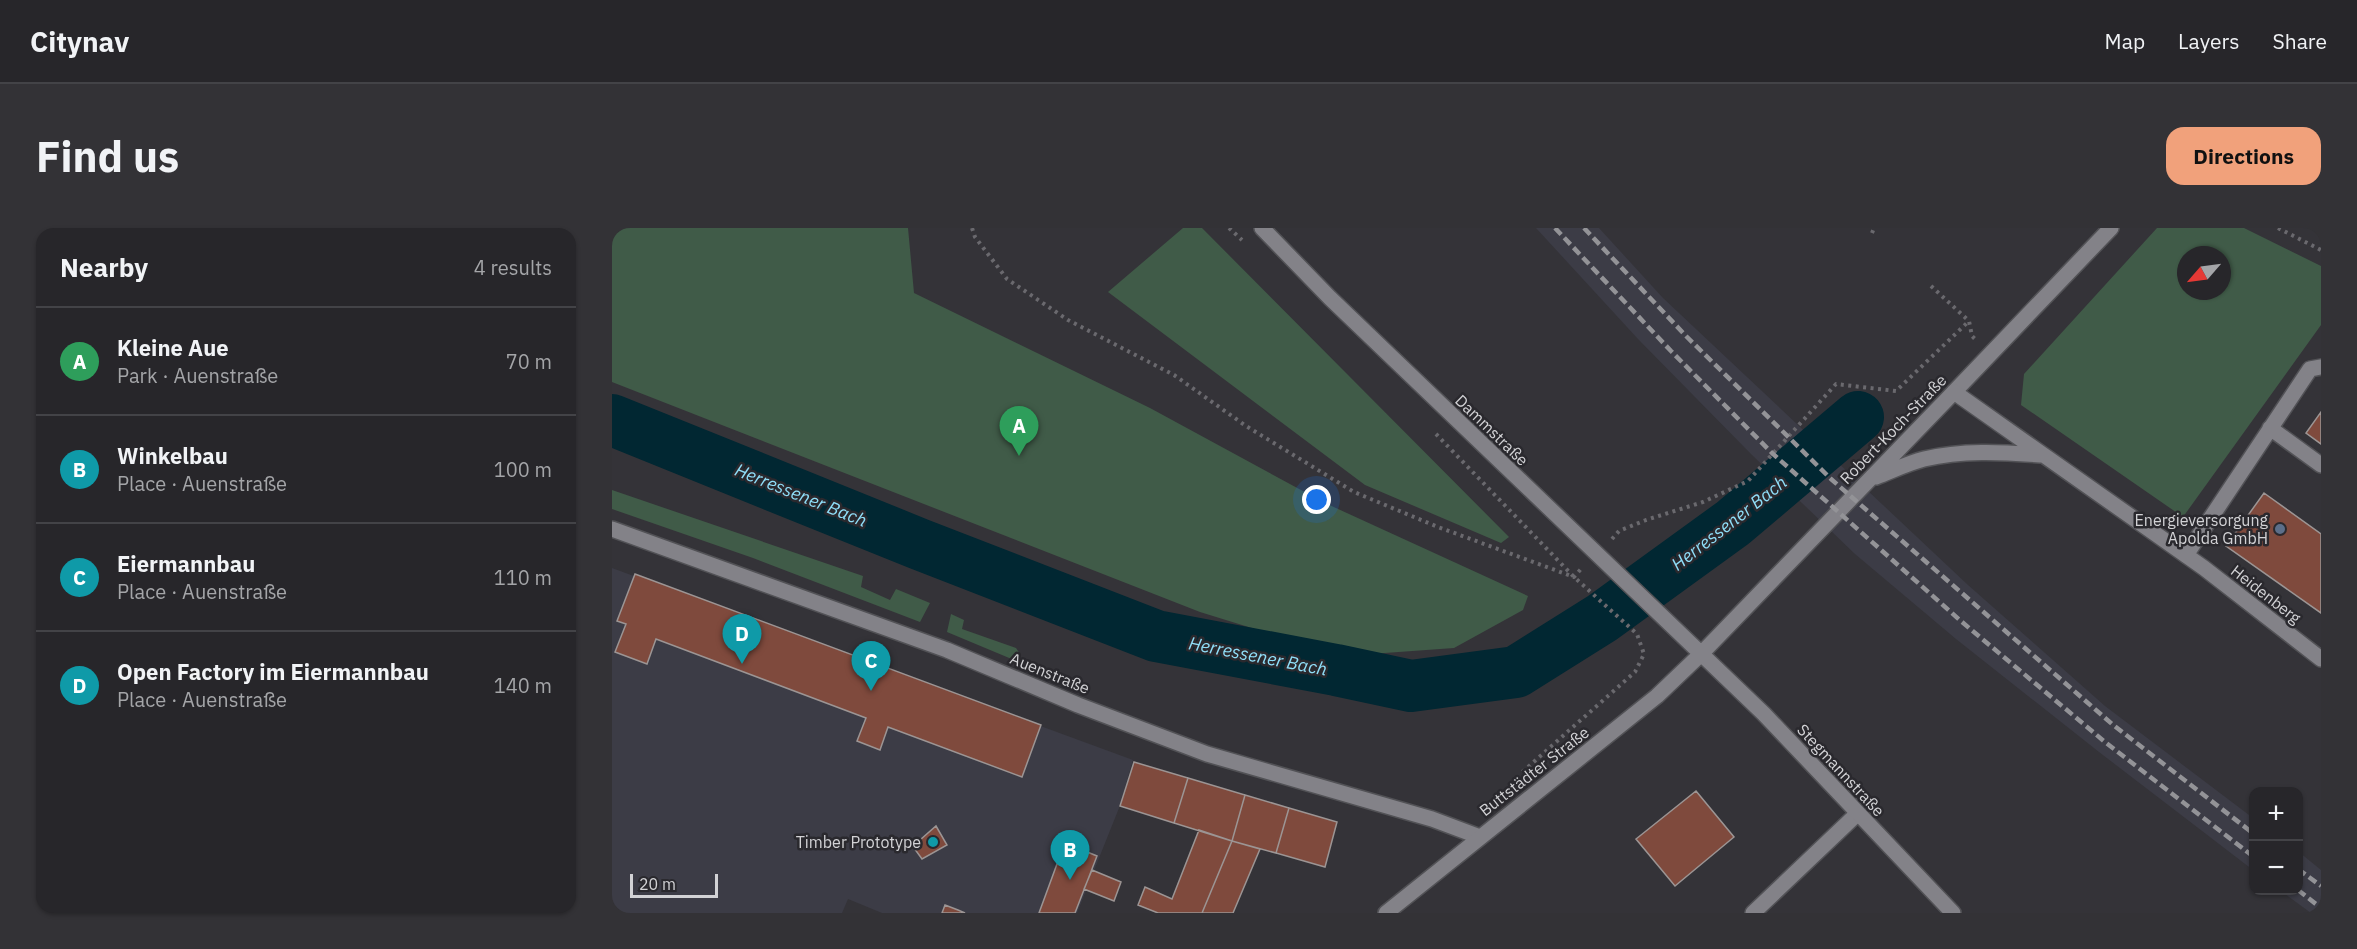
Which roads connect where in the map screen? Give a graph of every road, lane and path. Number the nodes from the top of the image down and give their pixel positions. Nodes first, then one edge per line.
1 (972, 228) edge
2 (1262, 228) edge
3 (2111, 228) edge
4 (2278, 228) edge
5 (2321, 250) edge
6 (1931, 286) dead end
7 (1969, 321) junction
8 (1990, 352) junction
9 (2321, 367) edge
10 (1954, 392) junction
11 (2270, 428) junction
12 (2041, 455) junction
13 (2321, 465) edge
14 (1870, 480) junction
15 (612, 529) edge
16 (2186, 555) junction
17 (1601, 560) junction
18 (1586, 586) dead end
19 (1701, 654) junction
20 (2321, 659) edge
21 (1512, 781) dead end
22 (1857, 814) junction
23 (1480, 837) junction
24 (1386, 913) edge
25 (1753, 913) edge
26 (1953, 913) edge

1 - 17 path
2 - 17 main road, Dammstraße
3 - 8 main road, Robert-Koch-Straße
4 - 5 path
6 - 7 path
7 - 8 path
7 - 17 path
8 - 10 main road, Robert-Koch-Straße
9 - 11 main road
10 - 12 main road, Heidenberg
10 - 14 main road, Robert-Koch-Straße
11 - 13 main road
11 - 16 main road
12 - 14 main road
12 - 16 main road, Heidenberg
14 - 19 main road, Robert-Koch-Straße
15 - 23 main road, Auenstraße
16 - 20 main road, Heidenberg
17 - 19 main road, Dammstraße
18 - 21 path
19 - 22 main road, Stegmannstraße
19 - 23 main road, Buttstädter Straße
22 - 25 main road
22 - 26 main road, Stegmannstraße
23 - 24 main road, Buttstädter Straße

